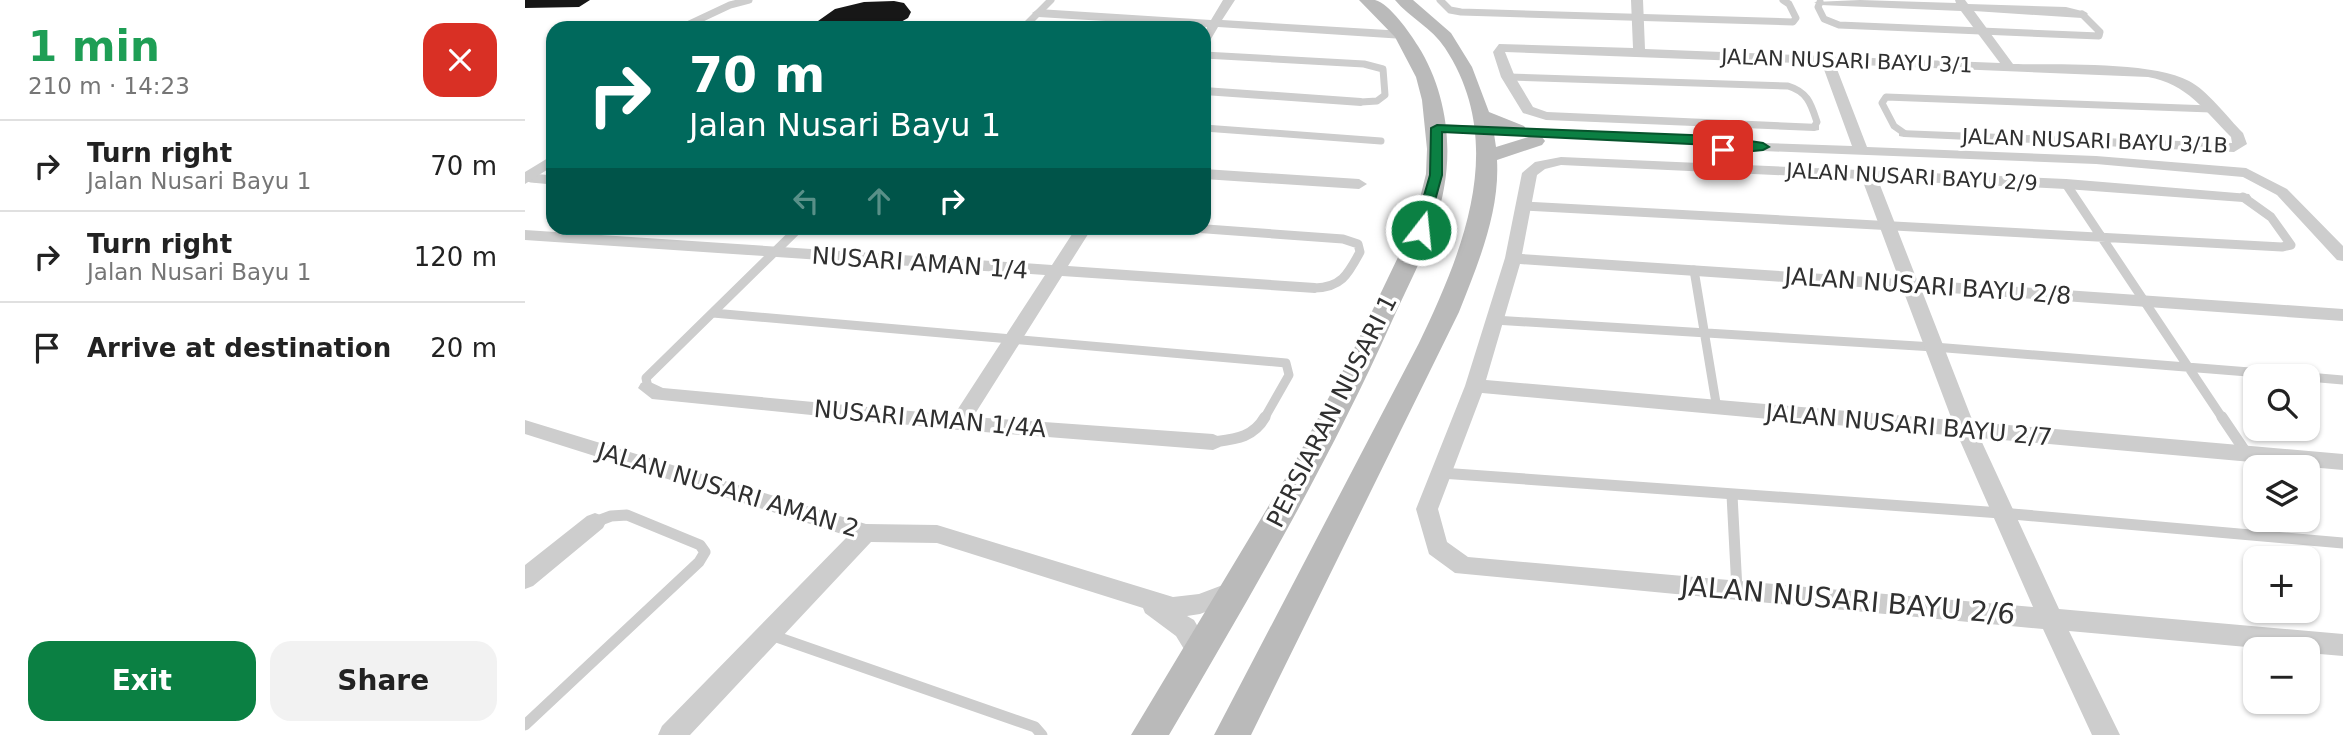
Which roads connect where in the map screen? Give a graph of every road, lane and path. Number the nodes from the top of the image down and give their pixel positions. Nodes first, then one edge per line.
1 (750, 0) edge
2 (1051, 0) edge
3 (1229, 0) edge
4 (1440, 0) edge
5 (1637, 0) edge
6 (1783, 0) edge
7 (1820, 2) joint
8 (1962, 3) edge
9 (1385, 4) edge
10 (1038, 13) junction
11 (2082, 15) joint
12 (1637, 17) junction
13 (696, 21) edge
14 (1030, 21) edge
15 (1167, 21) edge
16 (1211, 24) edge
17 (1215, 24) junction
18 (1211, 30) edge
19 (1362, 32) junction
20 (1984, 32) junction
21 (1404, 35) junction
22 (1639, 53) junction
23 (1211, 55) edge
24 (1827, 60) junction
25 (2010, 68) junction
26 (1508, 77) junction
27 (1211, 91) edge
28 (1361, 102) joint
29 (2211, 109) junction
30 (1814, 127) joint
31 (1211, 129) edge
32 (1517, 130) joint
33 (1904, 133) joint
34 (1437, 134) junction
35 (1484, 135) junction
36 (1381, 141) dead end
37 (1535, 141) joint
38 (1763, 147) junction
39 (1861, 150) junction
40 (546, 164) edge
41 (1540, 165) joint
42 (1211, 174) edge
43 (1868, 175) junction
44 (525, 179) edge
45 (546, 180) edge
46 (1359, 184) dead end
47 (2066, 184) junction
48 (2243, 197) joint
49 (1524, 205) junction
50 (1888, 226) junction
51 (1211, 229) edge
52 (525, 235) edge
53 (792, 235) edge
54 (1080, 235) edge
55 (2102, 236) junction
56 (774, 254) junction
57 (2343, 256) edge
58 (1513, 258) junction
59 (1695, 270) junction
60 (1056, 272) junction
61 (1910, 285) junction
62 (1315, 288) joint
63 (2146, 301) junction
64 (713, 313) junction
65 (2343, 315) edge
66 (1494, 320) junction
67 (1706, 333) junction
68 (1013, 338) junction
69 (1934, 347) junction
70 (2187, 367) junction
71 (2243, 372) edge
72 (2320, 378) edge
73 (2343, 380) edge
74 (1475, 386) junction
75 (648, 388) joint
76 (1717, 409) junction
77 (959, 423) junction
78 (525, 427) edge
79 (1966, 430) junction
80 (1213, 442) joint
81 (2247, 454) junction
82 (2343, 462) edge
83 (1441, 474) junction
84 (1732, 495) junction
85 (2001, 513) junction
86 (594, 522) joint
87 (866, 533) junction
88 (2343, 543) edge
89 (525, 579) edge
90 (1237, 589) junction
91 (1737, 590) junction
92 (1136, 593) junction
93 (2052, 619) junction
94 (769, 634) junction
95 (2343, 645) edge
96 (1199, 651) junction
97 (525, 724) edge
98 (673, 735) edge
99 (1042, 735) edge
100 (1149, 735) edge
101 (1232, 735) edge
102 (2106, 735) edge

1 - 13 lane
2 - 10 lane
3 - 17 street
4 - 12 lane
5 - 12 street
6 - 12 lane
7 - 8 street
7 - 20 lane
8 - 11 street
8 - 20 street
9 - 19 street
9 - 21 main road, PERSIARAN NUSARI 1
9 - 35 main road
10 - 14 lane
10 - 15 street
11 - 20 lane
12 - 22 street
16 - 17 street
17 - 18 street
17 - 19 street
19 - 21 street
20 - 25 street
21 - 34 main road, PERSIARAN NUSARI 1
22 - 24 street, JALAN NUSARI BAYU 3/1
22 - 26 street, JALAN NUSARI BAYU 3/1
23 - 28 lane
24 - 25 street, JALAN NUSARI BAYU 3/1
24 - 39 street
25 - 29 street, JALAN NUSARI BAYU 3/1
26 - 30 street
26 - 30 lane
27 - 28 street
29 - 33 lane
29 - 33 street, JALAN NUSARI BAYU 3/1B
31 - 36 lane
32 - 35 main road
32 - 38 street
34 - 35 street
34 - 90 main road, PERSIARAN NUSARI 1
35 - 37 main road
35 - 101 main road
37 - 38 street
38 - 39 street
39 - 57 street
40 - 44 street
41 - 43 street, JALAN NUSARI BAYU 2/9
41 - 49 street, JALAN NUSARI BAYU 2/6
42 - 46 street
43 - 47 street, JALAN NUSARI BAYU 2/9
43 - 50 street
44 - 45 lane
47 - 48 street, JALAN NUSARI BAYU 2/9
47 - 55 lane
48 - 55 lane
49 - 50 lane
49 - 58 street, JALAN NUSARI BAYU 2/6
50 - 55 lane
50 - 61 street
51 - 62 lane
52 - 56 street, NUSARI AMAN 1/4
53 - 56 lane
54 - 60 street
55 - 63 lane
56 - 60 street, NUSARI AMAN 1/4
56 - 64 lane
58 - 59 street, JALAN NUSARI BAYU 2/8
58 - 66 street, JALAN NUSARI BAYU 2/6
59 - 61 street, JALAN NUSARI BAYU 2/8
59 - 67 lane
60 - 62 street, NUSARI AMAN 1/4
60 - 68 street
61 - 63 street, JALAN NUSARI BAYU 2/8
61 - 69 street
63 - 65 street, JALAN NUSARI BAYU 2/8
63 - 70 lane
64 - 68 lane
64 - 75 lane
66 - 67 lane
66 - 74 street, JALAN NUSARI BAYU 2/6
67 - 69 lane
67 - 76 lane
68 - 77 street
68 - 80 lane
69 - 70 lane
69 - 79 street
70 - 71 lane
70 - 81 lane
72 - 73 lane
74 - 76 street, JALAN NUSARI BAYU 2/7
74 - 83 street, JALAN NUSARI BAYU 2/6
75 - 77 street, NUSARI AMAN 1/4A
76 - 79 street, JALAN NUSARI BAYU 2/7
77 - 80 street, NUSARI AMAN 1/4A
78 - 87 street, JALAN NUSARI AMAN 2
79 - 81 street, JALAN NUSARI BAYU 2/7
79 - 85 street
81 - 82 street, JALAN NUSARI BAYU 2/7
83 - 84 lane
83 - 91 street, JALAN NUSARI BAYU 2/6
84 - 85 lane
84 - 91 lane
85 - 88 lane
85 - 93 street
86 - 89 street
86 - 97 lane
87 - 92 street, JALAN NUSARI AMAN 2
87 - 94 street
90 - 92 street, JALAN NUSARI AMAN 2
90 - 96 main road, PERSIARAN NUSARI 1
91 - 93 street, JALAN NUSARI BAYU 2/6
92 - 96 street, JALAN NUSARI AMAN 2
93 - 95 street, JALAN NUSARI BAYU 2/6
93 - 102 street
94 - 98 street
94 - 99 lane
96 - 100 main road, PERSIARAN NUSARI 1

